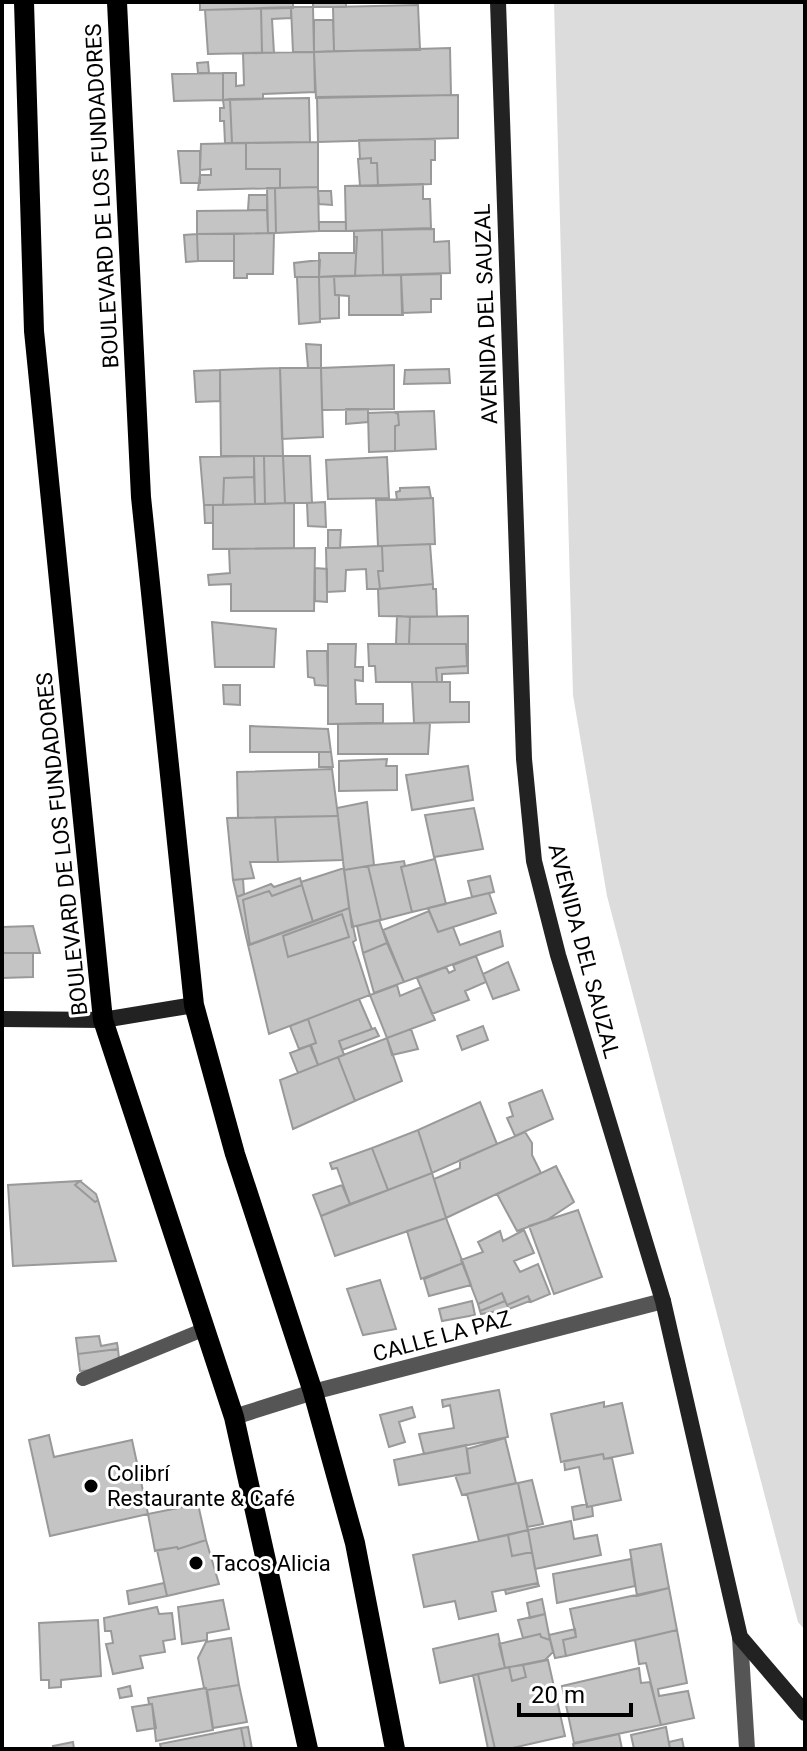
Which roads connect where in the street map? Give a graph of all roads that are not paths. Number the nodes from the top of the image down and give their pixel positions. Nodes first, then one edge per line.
1 (24, 2) edge
2 (117, 2) edge
3 (498, 2) edge
4 (194, 1005) junction
5 (2, 1019) edge
6 (103, 1020) junction
7 (663, 1301) junction
8 (205, 1329) junction
9 (83, 1379) dead end
10 (313, 1392) junction
11 (234, 1417) junction
12 (740, 1637) junction
13 (805, 1713) edge
14 (308, 1749) edge
15 (395, 1749) edge
16 (747, 1749) edge

1 - 6 main road, BOULEVARD DE LOS FUNDADORES
2 - 4 main road, BOULEVARD DE LOS FUNDADORES
3 - 7 street, AVENIDA DEL SAUZAL
4 - 6 street
4 - 10 main road, BOULEVARD DE LOS FUNDADORES
5 - 6 street
6 - 8 main road, BOULEVARD DE LOS FUNDADORES
7 - 10 street, CALLE LA PAZ
7 - 12 street, AVENIDA DEL SAUZAL
8 - 9 lane
8 - 11 main road, BOULEVARD DE LOS FUNDADORES
10 - 11 street, CALLE LA PAZ
10 - 15 main road, BOULEVARD DE LOS FUNDADORES
11 - 14 main road, BOULEVARD DE LOS FUNDADORES
12 - 13 street
12 - 16 street, AVENIDA DEL SAUZAL

